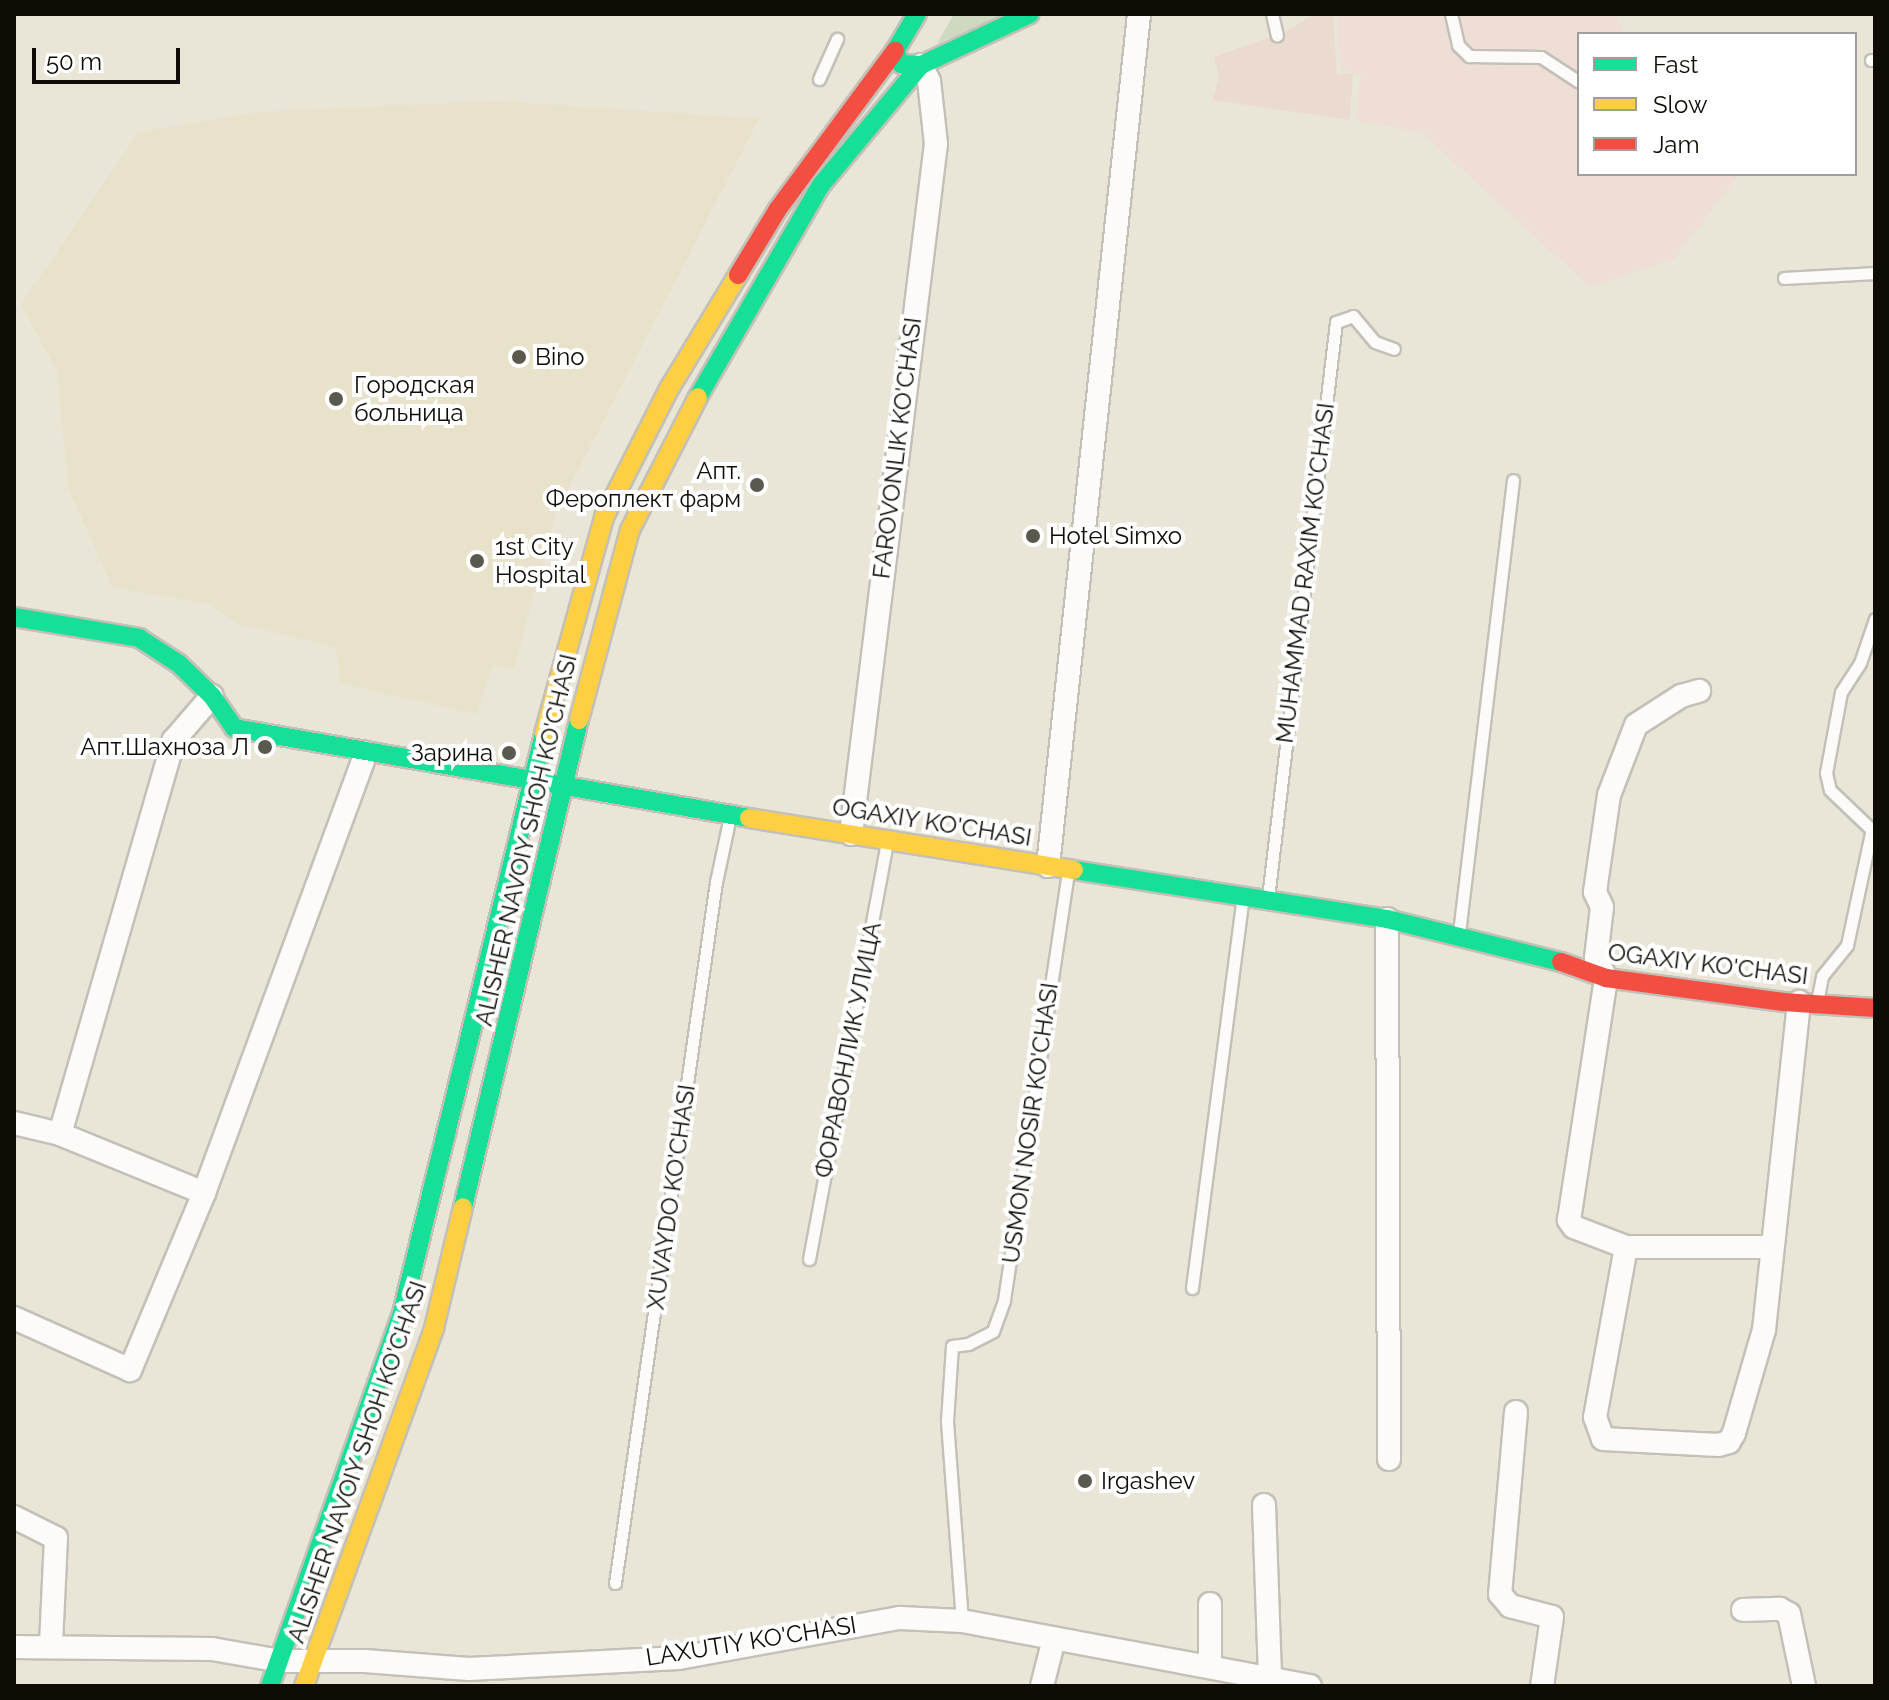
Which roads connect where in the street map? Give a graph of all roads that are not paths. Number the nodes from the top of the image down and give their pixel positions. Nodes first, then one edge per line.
1 (917, 14) edge
2 (1030, 14) edge
3 (1139, 14) edge
4 (1272, 14) edge
5 (1451, 14) edge
6 (1277, 35) dead end
7 (837, 39) dead end
8 (895, 51) junction
9 (921, 65) junction
10 (819, 79) dead end
11 (1577, 81) edge
12 (1875, 273) edge
13 (1784, 278) dead end
14 (1394, 349) dead end
15 (1513, 480) dead end
16 (14, 617) edge
17 (1875, 619) edge
18 (1699, 691) dead end
19 (212, 696) junction
20 (366, 753) junction
21 (530, 784) junction
22 (564, 789) junction
23 (731, 812) junction
24 (1873, 833) edge
25 (851, 834) junction
26 (887, 840) junction
27 (1058, 867) junction
28 (1244, 896) junction
29 (1268, 898) junction
30 (1387, 919) junction
31 (1459, 933) junction
32 (1606, 978) junction
33 (1808, 1002) junction
34 (1875, 1008) edge
35 (14, 1123) edge
36 (60, 1134) junction
37 (204, 1193) junction
38 (1626, 1247) junction
39 (1771, 1247) junction
40 (809, 1259) dead end
41 (1192, 1288) dead end
42 (14, 1318) edge
43 (1516, 1412) dead end
44 (1389, 1459) dead end
45 (1264, 1505) dead end
46 (14, 1517) edge
47 (615, 1583) dead end
48 (1210, 1604) dead end
49 (1743, 1610) dead end
50 (962, 1621) junction
51 (1054, 1639) junction
52 (51, 1646) junction
53 (14, 1647) edge
54 (281, 1661) junction
55 (315, 1661) junction
56 (1210, 1666) junction
57 (1270, 1676) junction
58 (270, 1686) edge
59 (304, 1686) edge
60 (1042, 1686) edge
61 (1310, 1686) edge
62 (1542, 1686) edge
63 (1804, 1686) edge

1 - 8 main road, ALISHER NAVOIY SHOH KO'CHASI
2 - 9 main road
3 - 27 street
4 - 6 lane
5 - 11 lane
7 - 10 lane
8 - 9 main road
8 - 21 main road, ALISHER NAVOIY SHOH KO'CHASI
9 - 22 main road, ALISHER NAVOIY SHOH KO'CHASI
9 - 25 street, FAROVONLIK KO'CHASI
12 - 13 lane
14 - 29 lane, MUHAMMAD RAXIM KO'CHASI
15 - 31 lane
16 - 19 main road, OGAXIY KO'CHASI
17 - 24 lane
18 - 32 street
19 - 20 main road, OGAXIY KO'CHASI
19 - 36 street
20 - 21 main road, OGAXIY KO'CHASI
20 - 37 street
21 - 22 main road, OGAXIY KO'CHASI
21 - 54 main road, ALISHER NAVOIY SHOH KO'CHASI
22 - 23 main road, OGAXIY KO'CHASI
22 - 55 main road, ALISHER NAVOIY SHOH KO'CHASI
23 - 25 main road, OGAXIY KO'CHASI
23 - 47 lane, XUVAYDO KO'CHASI
24 - 33 lane
25 - 26 main road, OGAXIY KO'CHASI
26 - 27 main road, OGAXIY KO'CHASI
26 - 40 lane, ФОРАВОНЛИК УЛИЦА
27 - 28 main road, OGAXIY KO'CHASI
27 - 50 lane, USMON NOSIR KO'CHASI
28 - 29 main road, OGAXIY KO'CHASI
28 - 41 lane
29 - 30 main road, OGAXIY KO'CHASI
30 - 31 main road, OGAXIY KO'CHASI
30 - 44 street
31 - 32 main road, OGAXIY KO'CHASI
32 - 33 main road, OGAXIY KO'CHASI
32 - 38 street
33 - 34 main road, OGAXIY KO'CHASI
33 - 39 street
35 - 36 street
36 - 37 street
37 - 42 street
38 - 39 street
38 - 39 street
43 - 62 street
45 - 57 street
46 - 52 street
48 - 56 street
49 - 63 street
50 - 51 street, LAXUTIY KO'CHASI
50 - 55 street, LAXUTIY KO'CHASI
51 - 56 street, LAXUTIY KO'CHASI
51 - 60 street
52 - 53 street, LAXUTIY KO'CHASI
52 - 54 street, LAXUTIY KO'CHASI
54 - 55 street, LAXUTIY KO'CHASI
54 - 58 main road, ALISHER NAVOIY SHOH KO'CHASI
55 - 59 main road, ALISHER NAVOIY SHOH KO'CHASI
56 - 57 street, LAXUTIY KO'CHASI
57 - 61 street, LAXUTIY KO'CHASI

